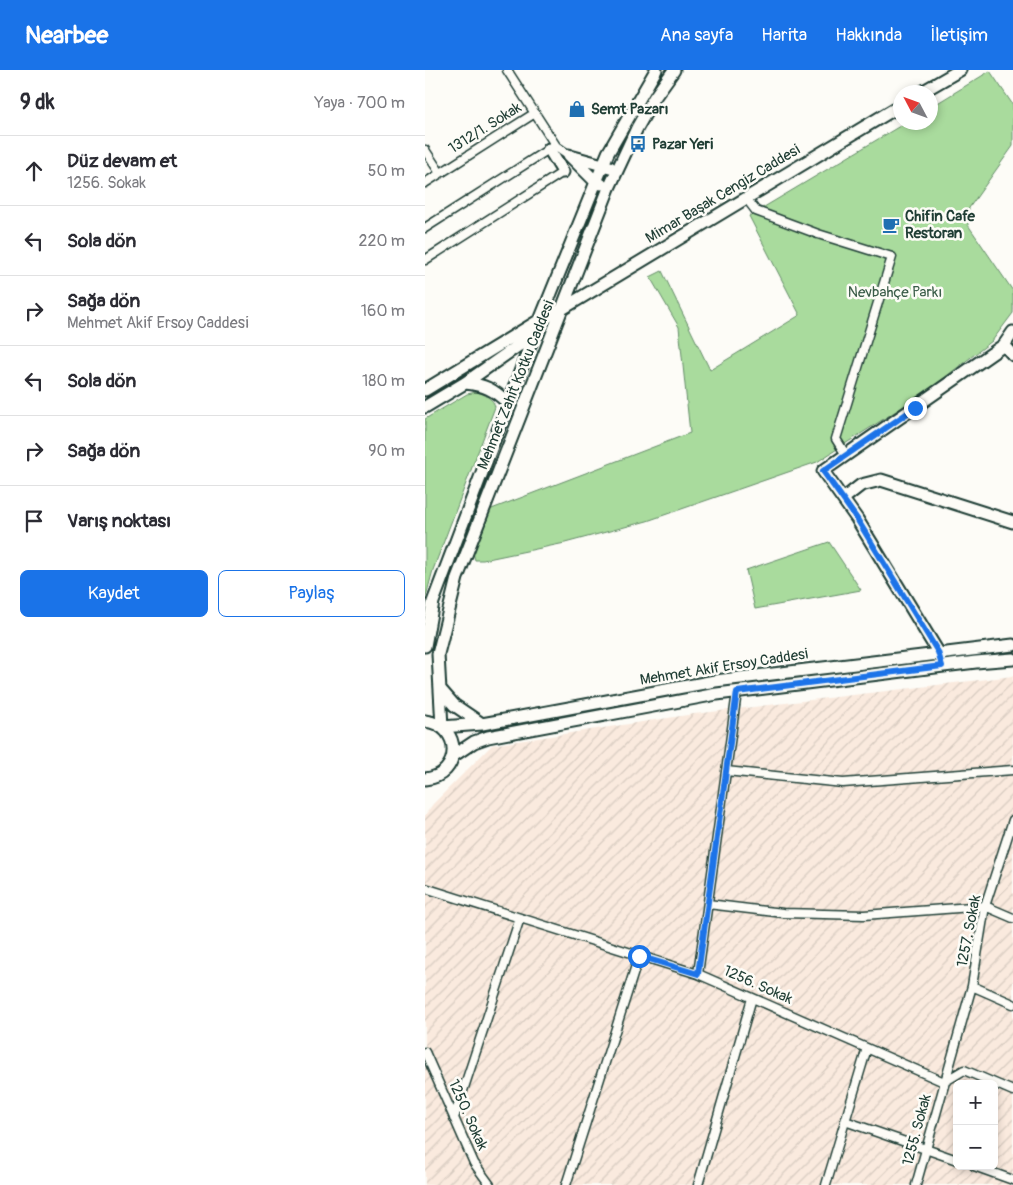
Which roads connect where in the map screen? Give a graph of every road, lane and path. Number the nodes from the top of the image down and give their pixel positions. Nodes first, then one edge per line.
1 (507, 70) edge
2 (656, 70) edge
3 (674, 70) edge
4 (960, 70) edge
5 (934, 85) edge
6 (893, 111) edge
7 (535, 113) junction
8 (549, 149) joint
9 (425, 150) edge
10 (569, 155) junction
11 (603, 164) junction
12 (618, 170) junction
13 (563, 172) joint
14 (440, 173) junction
15 (596, 182) junction
16 (425, 183) edge
17 (609, 188) junction
18 (746, 198) junction
19 (425, 228) edge
20 (425, 260) edge
21 (578, 270) junction
22 (593, 290) junction
23 (562, 309) junction
24 (540, 320) junction
25 (1013, 332) edge
26 (534, 335) junction
27 (1004, 345) junction
28 (1013, 355) edge
29 (465, 383) junction
30 (425, 390) edge
31 (508, 403) junction
32 (425, 407) edge
33 (846, 455) junction
34 (843, 500) junction
35 (1013, 522) edge
36 (1013, 644) edge
37 (425, 646) edge
38 (938, 652) junction
39 (1013, 659) edge
40 (942, 666) junction
41 (440, 689) junction
42 (737, 692) junction
43 (425, 721) edge
44 (482, 724) junction
45 (442, 727) junction
46 (453, 756) junction
47 (1013, 770) edge
48 (726, 771) junction
49 (429, 778) edge
50 (425, 789) edge
51 (1013, 820) edge
52 (1010, 840) edge
53 (425, 888) edge
54 (708, 904) junction
55 (985, 906) junction
56 (521, 918) junction
57 (1013, 918) edge
58 (639, 956) junction
59 (698, 974) junction
60 (972, 986) junction
61 (752, 998) junction
62 (1013, 1004) edge
63 (867, 1048) junction
64 (425, 1052) edge
65 (944, 1082) junction
66 (1013, 1091) edge
67 (454, 1118) junction
68 (845, 1121) junction
69 (926, 1149) junction
70 (953, 1159) edge
71 (984, 1170) edge
72 (1013, 1180) edge
73 (490, 1185) edge
74 (566, 1185) edge
75 (698, 1185) edge
76 (826, 1185) edge
77 (916, 1185) edge

1 - 7 street
2 - 11 main road, Mehmet Zahit Kotku Caddesi
3 - 12 main road, Mehmet Zahit Kotku Caddesi
4 - 5 main road
6 - 18 main road, Mimar Başak Cengiz Caddesi
7 - 10 street
7 - 14 street, 1312/1. Sokak
8 - 13 main road
8 - 19 street
9 - 14 street
10 - 11 main road
10 - 15 main road
11 - 12 main road
11 - 15 main road, Mehmet Zahit Kotku Caddesi
12 - 17 main road, Mehmet Zahit Kotku Caddesi
13 - 20 street
14 - 16 street, 1312/1. Sokak
15 - 17 main road
15 - 24 main road, Mehmet Zahit Kotku Caddesi
17 - 21 main road, Mehmet Zahit Kotku Caddesi
18 - 22 main road, Mimar Başak Cengiz Caddesi
18 - 33 street
21 - 22 main road
21 - 23 main road, Mehmet Zahit Kotku Caddesi
22 - 23 main road, Mimar Başak Cengiz Caddesi
23 - 24 main road, Mimar Başak Cengiz Caddesi
23 - 26 main road, Mimar Başak Cengiz Caddesi
23 - 41 main road, Mehmet Zahit Kotku Caddesi
24 - 26 main road, Mehmet Zahit Kotku Caddesi
24 - 30 main road, Mimar Başak Cengiz Caddesi
25 - 27 main road
26 - 29 main road, Mimar Başak Cengiz Caddesi
26 - 31 main road, Mehmet Zahit Kotku Caddesi
27 - 28 main road
27 - 33 main road
29 - 31 main road
29 - 32 main road, Mimar Başak Cengiz Caddesi
31 - 37 main road, Mehmet Zahit Kotku Caddesi
33 - 34 main road
34 - 35 main road
34 - 38 main road
36 - 38 main road, Mehmet Akif Ersoy Caddesi
38 - 40 main road
38 - 44 main road, Mehmet Akif Ersoy Caddesi
39 - 40 main road, Mehmet Akif Ersoy Caddesi
40 - 42 main road, Mehmet Akif Ersoy Caddesi
41 - 44 main road
41 - 45 main road, Mehmet Zahit Kotku Caddesi
42 - 46 main road, Mehmet Akif Ersoy Caddesi
42 - 48 street
43 - 45 main road
44 - 45 main road, Mehmet Akif Ersoy Caddesi
45 - 46 main road
46 - 49 main road, Mehmet Akif Ersoy Caddesi
47 - 48 street
48 - 54 street
49 - 50 main road
51 - 52 street, 1257. Sokak
52 - 55 street, 1257. Sokak
53 - 56 street, 1256. Sokak
54 - 55 street
54 - 59 street
55 - 57 street
55 - 60 street, 1257. Sokak
56 - 58 street, 1256. Sokak
56 - 67 street
58 - 59 street, 1256. Sokak
58 - 74 street
59 - 61 street, 1256. Sokak
60 - 62 street, 1257. Sokak
60 - 65 street, 1255. Sokak
61 - 63 street, 1256. Sokak
61 - 75 street
63 - 65 street, 1256. Sokak
63 - 68 street
64 - 67 street, 1250. Sokak
65 - 66 street
65 - 69 street, 1255. Sokak
67 - 73 street, 1250. Sokak
68 - 69 street
68 - 76 street
69 - 70 street
69 - 77 street, 1255. Sokak
71 - 72 street

